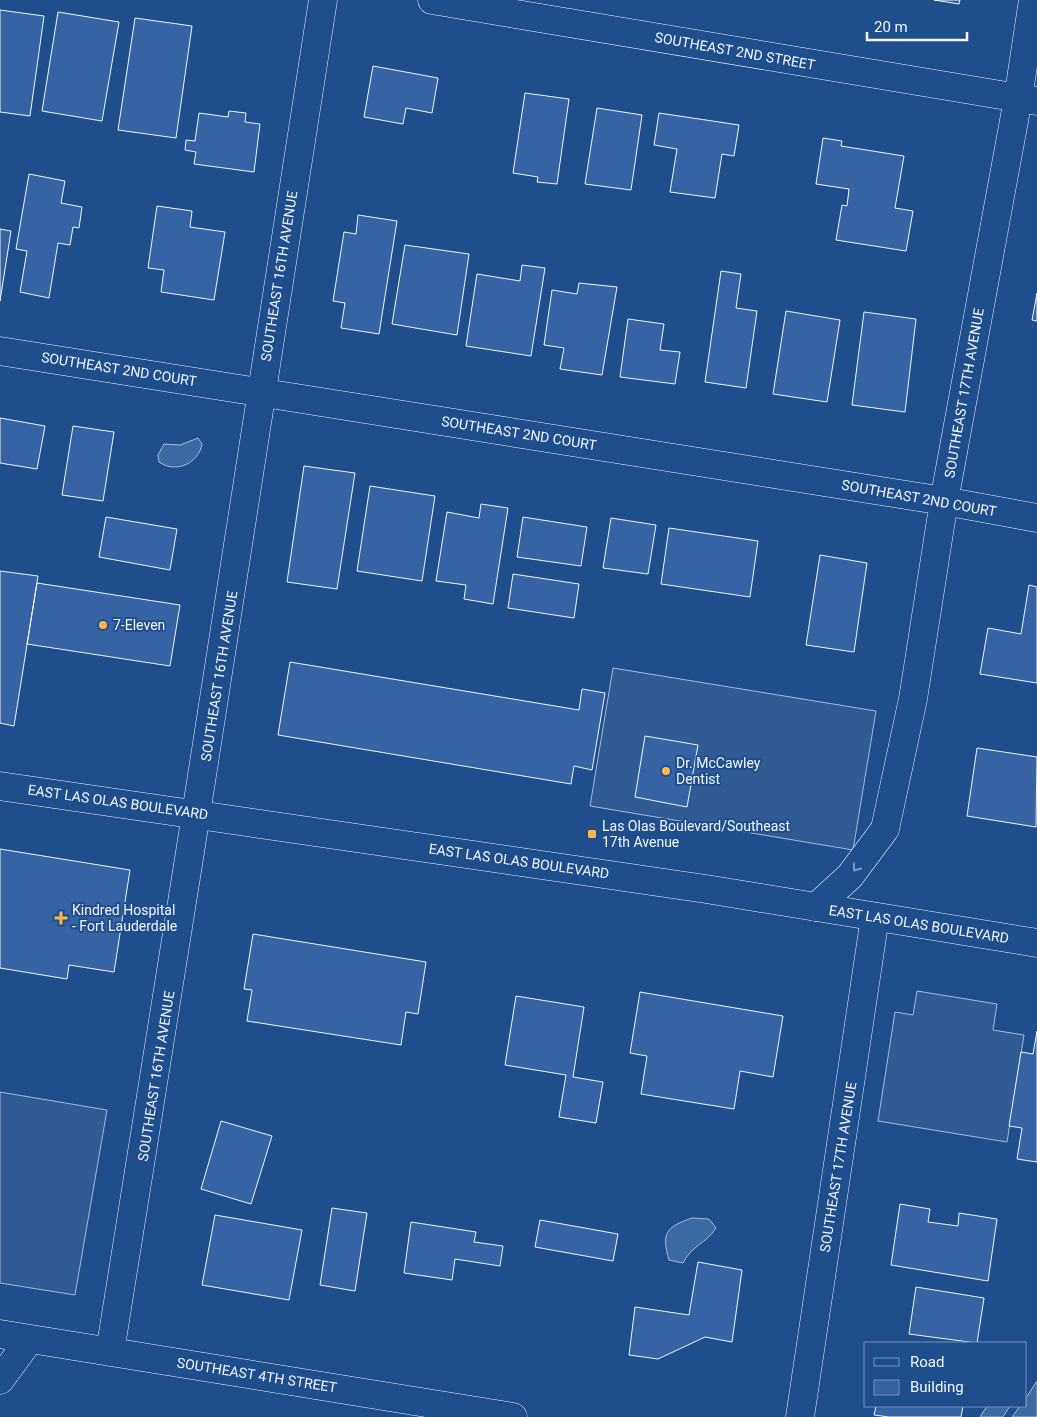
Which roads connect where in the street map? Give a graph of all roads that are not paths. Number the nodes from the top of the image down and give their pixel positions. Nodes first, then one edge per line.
1 (323, 0) edge
2 (432, 0) edge
3 (1033, 0) edge
4 (1028, 100) edge
5 (0, 350) edge
6 (260, 391) junction
7 (944, 501) junction
8 (1037, 518) edge
9 (0, 786) edge
10 (198, 813) junction
11 (816, 907) junction
12 (875, 917) junction
13 (1037, 943) edge
14 (0, 1334) edge
15 (30, 1339) junction
16 (110, 1352) junction
17 (0, 1380) edge
18 (513, 1417) edge
19 (800, 1417) edge

1 - 6 street, SOUTHEAST 16TH AVENUE
2 - 4 street, SOUTHEAST 2ND STREET
3 - 4 street, SOUTHEAST 17TH AVENUE
4 - 7 street, SOUTHEAST 17TH AVENUE
5 - 6 street, SOUTHEAST 2ND COURT
6 - 7 street, SOUTHEAST 2ND COURT
6 - 10 street, SOUTHEAST 16TH AVENUE
7 - 8 street, SOUTHEAST 2ND COURT
7 -> 11 street, SOUTHEAST 17TH AVENUE
9 - 10 street, EAST LAS OLAS BOULEVARD
10 - 11 street, EAST LAS OLAS BOULEVARD
10 - 16 street, SOUTHEAST 16TH AVENUE
11 - 12 street, EAST LAS OLAS BOULEVARD
12 - 13 street, EAST LAS OLAS BOULEVARD
12 - 19 street, SOUTHEAST 17TH AVENUE
14 - 15 street, SOUTHEAST 4TH STREET
15 - 16 street, SOUTHEAST 4TH STREET
15 - 17 street
16 - 18 street, SOUTHEAST 4TH STREET

